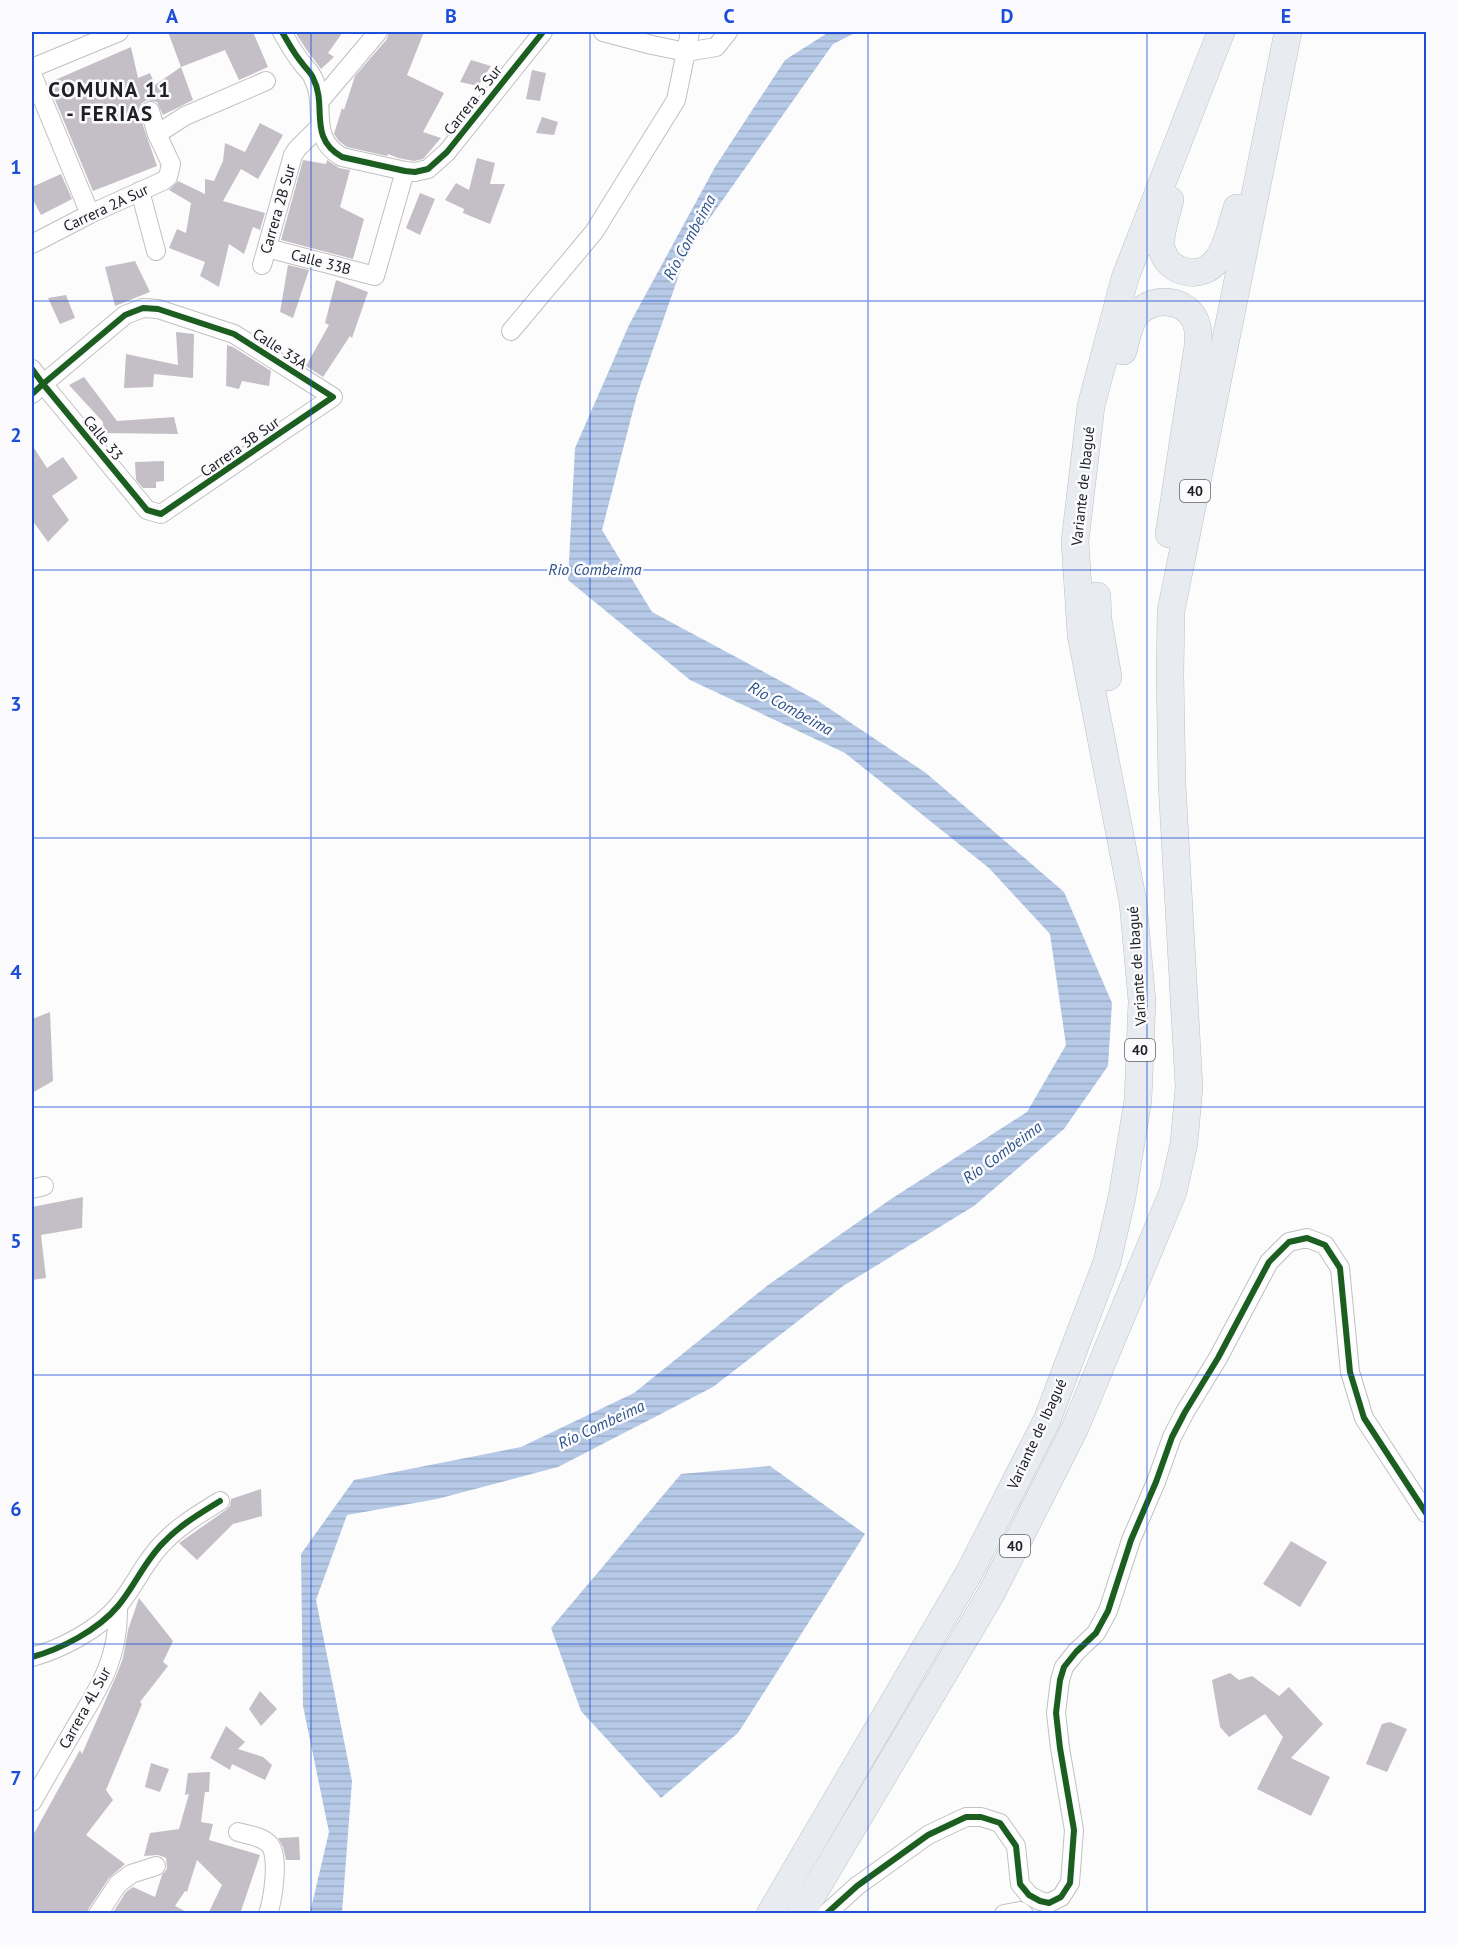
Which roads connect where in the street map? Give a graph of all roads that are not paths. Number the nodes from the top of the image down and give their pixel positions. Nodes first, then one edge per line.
1 (119, 32) edge
2 (282, 32) edge
3 (378, 32) edge
4 (542, 32) edge
5 (603, 32) edge
6 (690, 32) edge
7 (728, 32) edge
8 (1221, 32) edge
9 (1288, 32) edge
10 (686, 52) junction
11 (32, 68) edge
12 (32, 74) edge
13 (266, 81) dead end
14 (1198, 91) junction
15 (1274, 96) junction
16 (319, 102) junction
17 (150, 111) dead end
18 (319, 127) junction
19 (158, 134) junction
20 (410, 172) junction
21 (140, 191) junction
22 (90, 214) junction
23 (32, 244) edge
24 (156, 251) dead end
25 (265, 256) joint
26 (511, 331) dead end
27 (32, 369) edge
28 (38, 389) edge
29 (333, 398) joint
30 (161, 514) joint
31 (1171, 611) junction
32 (1101, 731) junction
33 (220, 1501) dead end
34 (1426, 1513) edge
35 (118, 1607) junction
36 (32, 1657) edge
37 (32, 1802) edge
38 (238, 1832) dead end
39 (156, 1866) dead end
40 (1063, 1905) edge
41 (98, 1914) edge
42 (268, 1914) edge
43 (770, 1914) edge
44 (801, 1914) edge
45 (826, 1914) edge
46 (1004, 1914) edge
47 (1024, 1914) edge

1 - 11 street
2 - 16 street
3 - 16 street
4 - 20 street, Carrera 3 Sur
5 - 10 street
6 - 10 street
7 - 10 street
8 - 14 highway, Variante de Ibagué / 40
9 - 15 highway, Variante de Ibagué / 40
10 - 26 street
12 - 22 street
13 - 19 street
14 - 15 highway
14 - 32 highway, Variante de Ibagué / 40
15 - 31 highway, Variante de Ibagué / 40
16 - 18 street
17 - 19 street
18 - 20 street
18 - 25 street, Carrera 2B Sur
19 - 21 street, Carrera 2A Sur
20 - 25 street, Calle 33B
21 - 22 street, Carrera 2A Sur
21 - 24 street
22 - 23 street, Carrera 2A Sur
27 - 28 street, Calle 33
28 - 29 street, Calle 33A
28 - 30 street, Calle 33
29 - 30 street, Carrera 3B Sur
31 - 32 highway
31 - 44 highway, Variante de Ibagué / 40
32 - 43 highway, Variante de Ibagué / 40
33 - 35 street
34 - 40 street
35 - 36 street
35 - 37 street, Carrera 4L Sur
38 - 42 street
39 - 41 street
40 - 45 street
46 - 47 street

